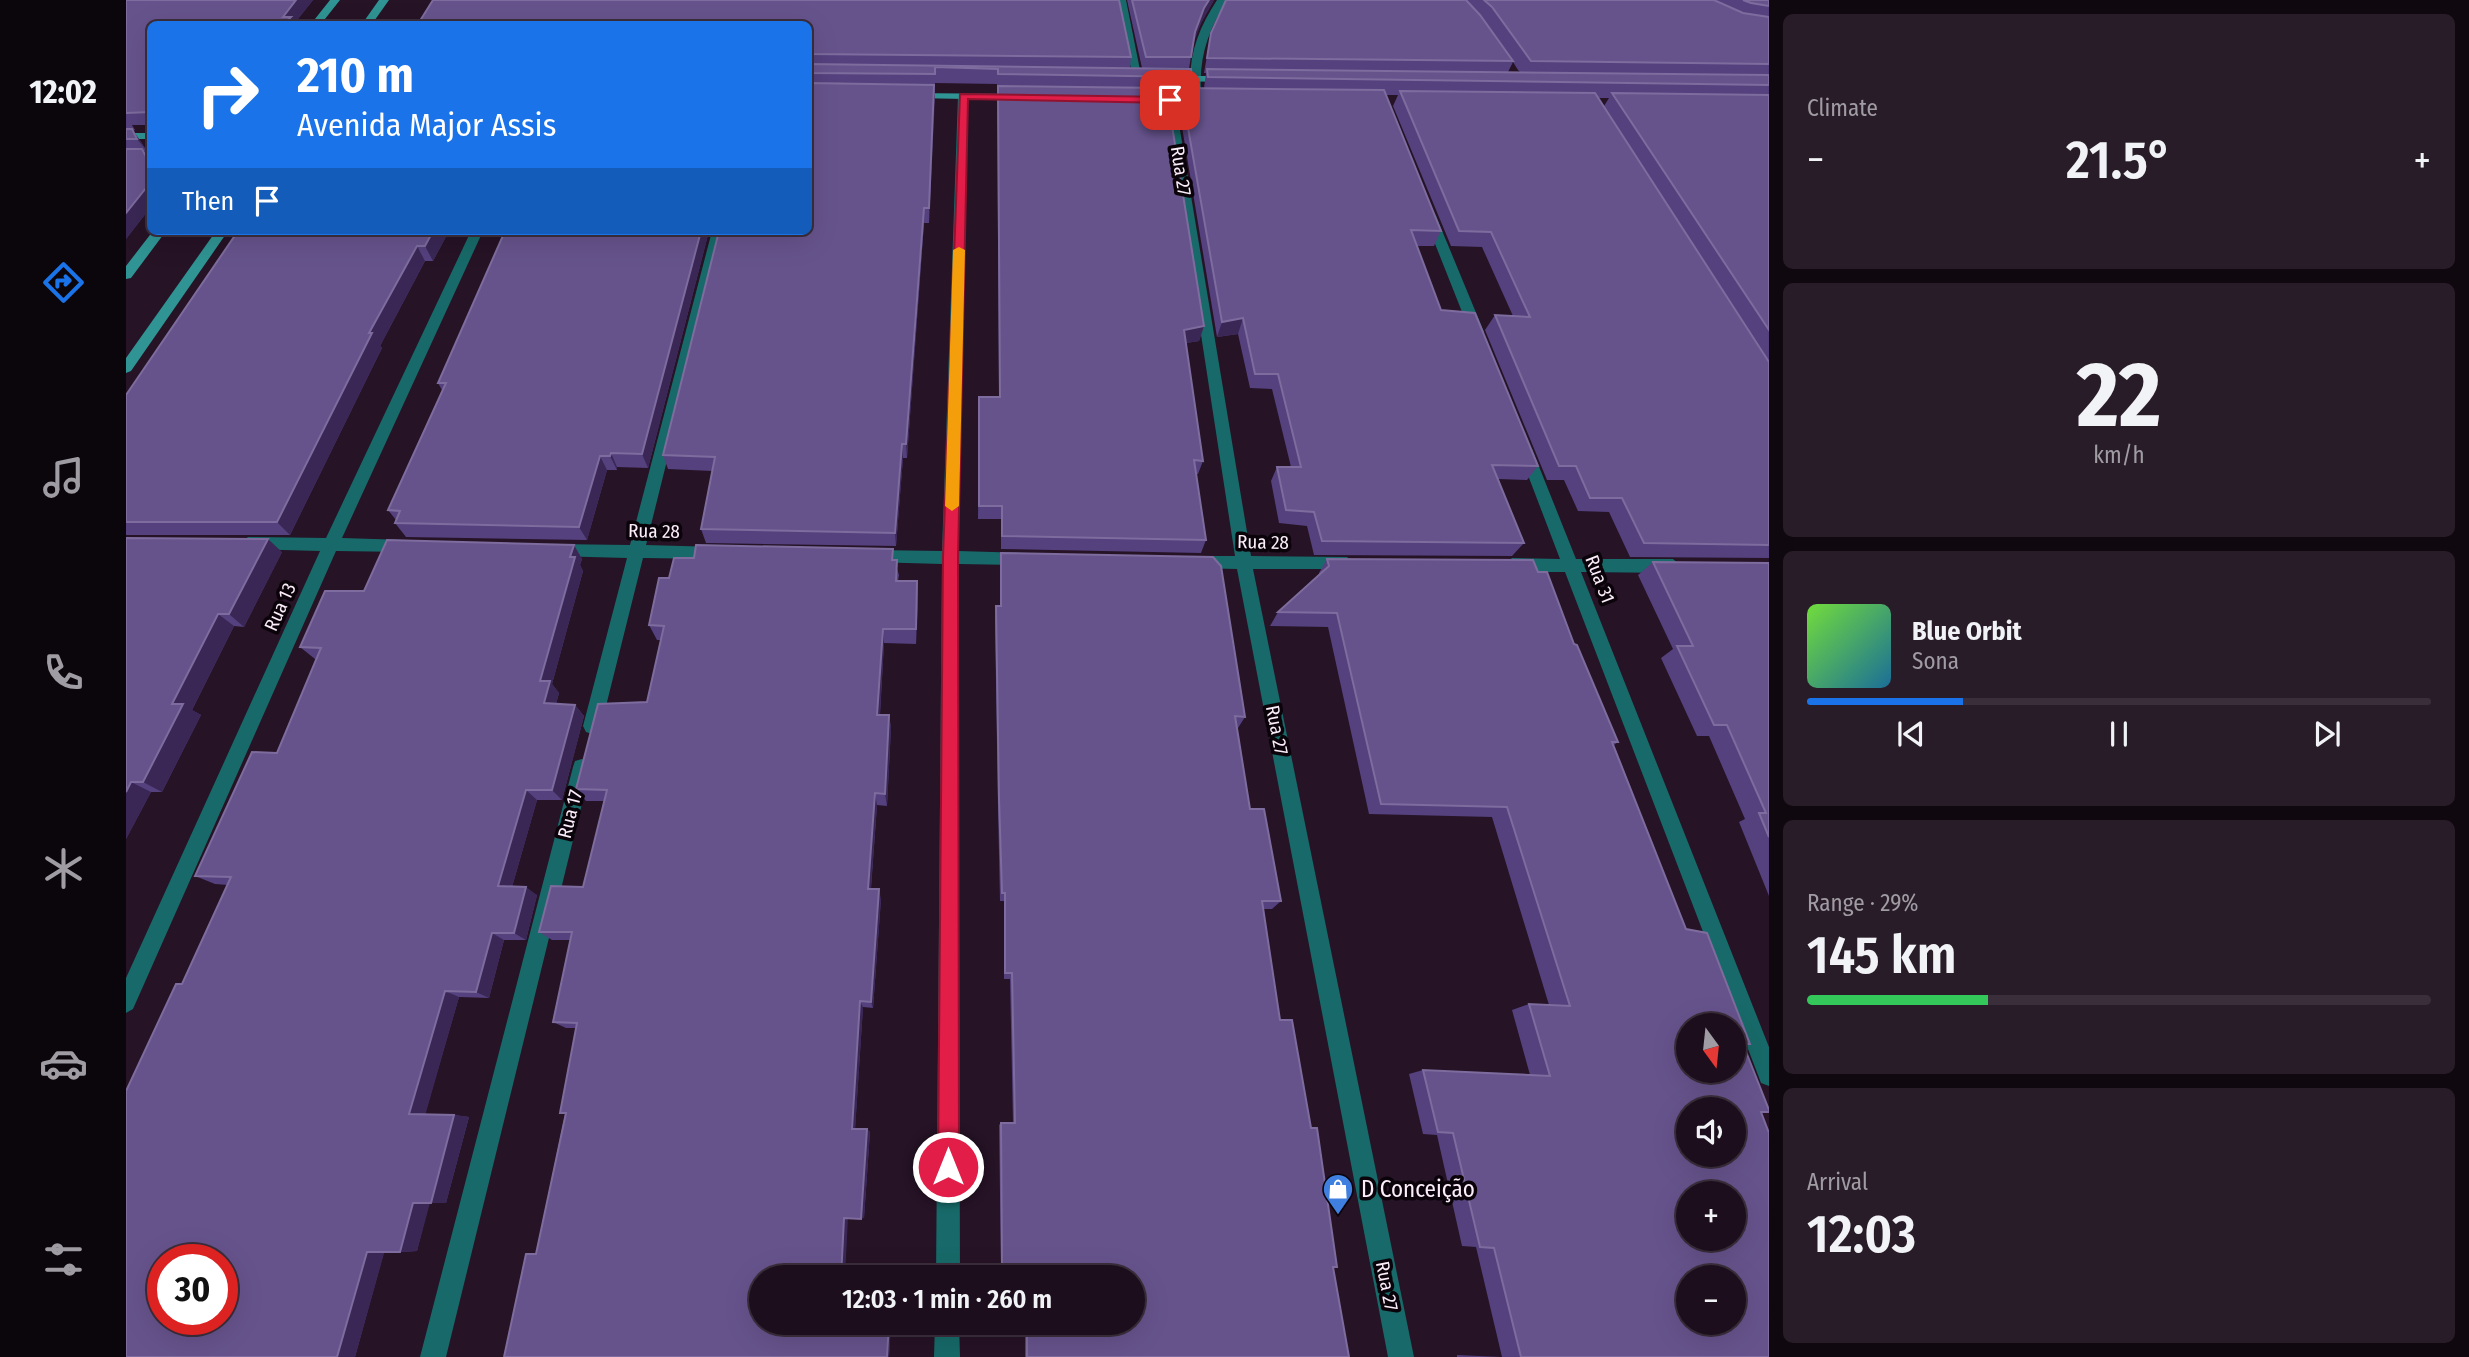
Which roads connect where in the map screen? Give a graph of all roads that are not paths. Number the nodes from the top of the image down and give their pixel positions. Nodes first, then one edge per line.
1 (335, 0) edge
2 (384, 0) edge
3 (1121, 0) edge
4 (1222, 0) edge
5 (318, 21) edge
6 (369, 21) edge
7 (1124, 78) edge
8 (1138, 78) junction
9 (1193, 79) junction
10 (1234, 79) edge
11 (899, 95) edge
12 (963, 96) junction
13 (1032, 97) edge
14 (1129, 99) edge
15 (1170, 100) junction
16 (1197, 100) junction
17 (1210, 100) edge
18 (126, 136) edge
19 (147, 136) edge
20 (126, 157) edge
21 (147, 158) edge
22 (1426, 205) edge
23 (157, 235) edge
24 (219, 235) edge
25 (475, 235) edge
26 (717, 235) edge
27 (126, 275) edge
28 (1483, 347) edge
29 (126, 368) edge
30 (1520, 437) edge
31 (235, 543) edge
32 (331, 544) junction
33 (428, 546) edge
34 (539, 549) edge
35 (636, 552) junction
36 (732, 554) edge
37 (855, 556) edge
38 (950, 557) junction
39 (1048, 559) edge
40 (1174, 561) edge
41 (1244, 562) junction
42 (1367, 564) edge
43 (1490, 565) edge
44 (1572, 566) junction
45 (1690, 566) edge
46 (126, 1002) edge
47 (1769, 1075) edge
48 (948, 1265) edge
49 (947, 1335) edge
50 (433, 1357) edge
51 (947, 1357) edge
52 (1401, 1357) edge

1 - 5 street
2 - 6 street
3 - 8 street
4 - 9 street
7 - 8 street
8 - 9 street
9 - 10 street
9 - 16 street
11 - 12 street
12 - 13 street
12 - 38 street
14 - 15 street
15 - 16 street
15 - 41 street, Rua 27
16 - 17 street
18 - 19 street
20 - 21 street
22 - 28 street
23 - 27 street
24 - 29 street
25 - 32 street, Rua 13
26 - 35 street, Rua 17
30 - 44 street, Rua 31
31 - 32 street
32 - 33 street
32 - 46 street, Rua 13
34 - 35 street, Rua 28
35 - 36 street, Rua 28
35 - 50 street, Rua 17
37 - 38 street
38 - 39 street
38 - 48 street
40 - 41 street, Rua 28
41 - 42 street, Rua 28
41 - 52 street, Rua 27
43 - 44 street
44 - 45 street
44 - 47 street, Rua 31
49 - 51 street

